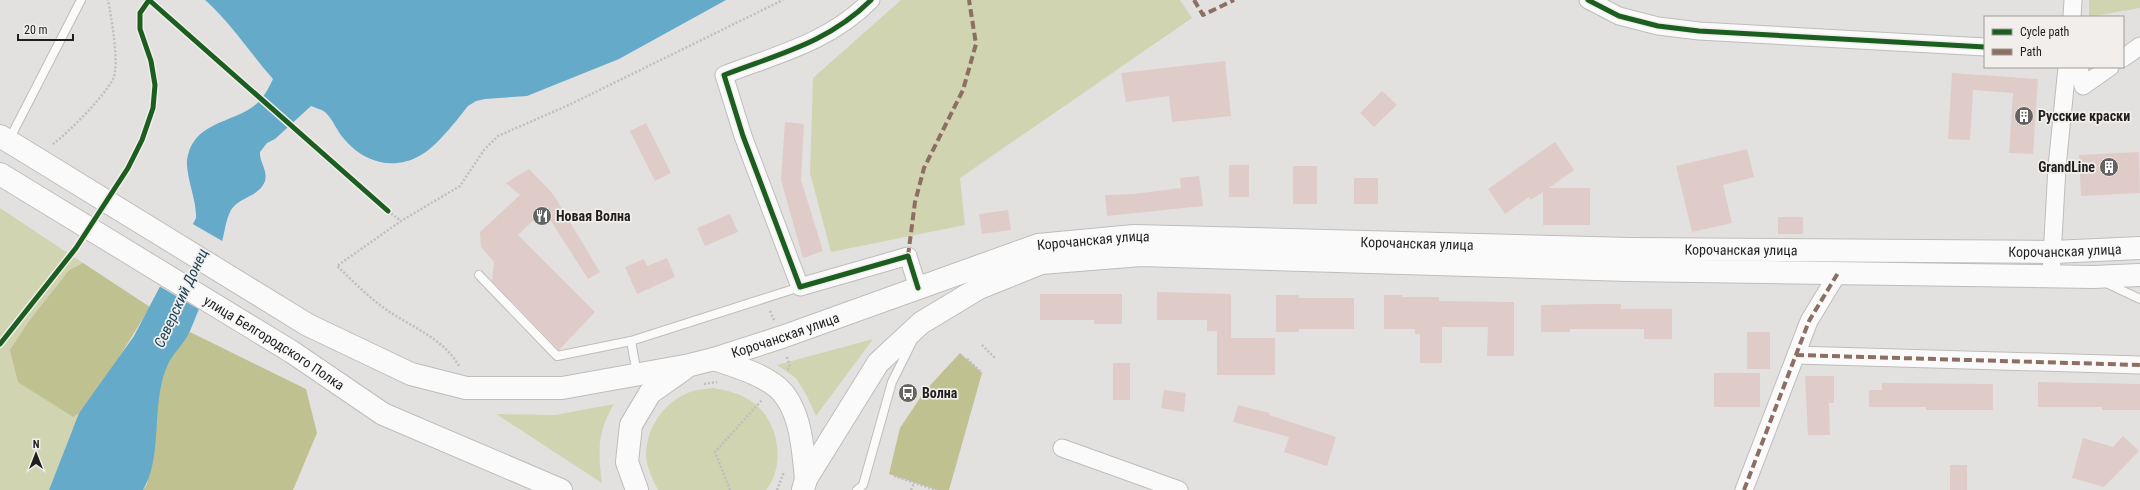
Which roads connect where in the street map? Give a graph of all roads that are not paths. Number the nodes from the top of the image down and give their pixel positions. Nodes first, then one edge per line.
1 (81, 0) edge
2 (871, 0) edge
3 (1588, 0) edge
4 (2073, 0) edge
5 (2072, 16) edge
6 (2140, 46) edge
7 (1984, 47) edge
8 (2124, 57) edge
9 (2067, 68) edge
10 (2079, 68) edge
11 (2109, 68) edge
12 (4, 139) edge
13 (0, 174) edge
14 (2140, 248) edge
15 (2053, 252) junction
16 (1838, 273) junction
17 (479, 275) dead end
18 (2051, 275) junction
19 (2140, 275) edge
20 (2093, 277) junction
21 (800, 287) junction
22 (918, 288) junction
23 (2140, 299) edge
24 (921, 323) junction
25 (631, 341) junction
26 (1796, 355) junction
27 (714, 359) junction
28 (690, 365) junction
29 (2140, 365) edge
30 (637, 375) junction
31 (1062, 448) dead end
32 (627, 462) junction
33 (805, 485) edge
34 (561, 490) edge
35 (623, 490) edge
36 (637, 490) edge
37 (858, 490) edge
38 (1179, 490) edge
39 (1744, 490) edge

1 - 12 lane
2 - 21 street
3 - 7 street
4 - 5 street
6 - 8 street
9 - 15 street
10 - 11 street
12 - 30 main road, Корочанская улица
13 - 34 main road, улица Белгородского Полка
14 - 15 main road, Корочанская улица
15 - 18 street
15 - 22 main road, Корочанская улица
16 - 18 main road, Корочанская улица
16 - 24 main road, Корочанская улица
16 - 26 street
17 - 25 lane
18 - 20 main road, Корочанская улица
19 - 20 main road, Корочанская улица
20 - 23 lane
21 - 22 street
21 - 25 lane
22 - 27 main road, Корочанская улица
24 - 33 main road, Корочанская улица
24 - 37 lane
25 - 30 lane
26 - 29 street
26 - 39 street
27 - 28 main road, Корочанская улица
27 - 33 main road
28 - 30 main road, Корочанская улица
28 - 32 main road
31 - 38 street
32 - 35 main road
32 - 36 main road

